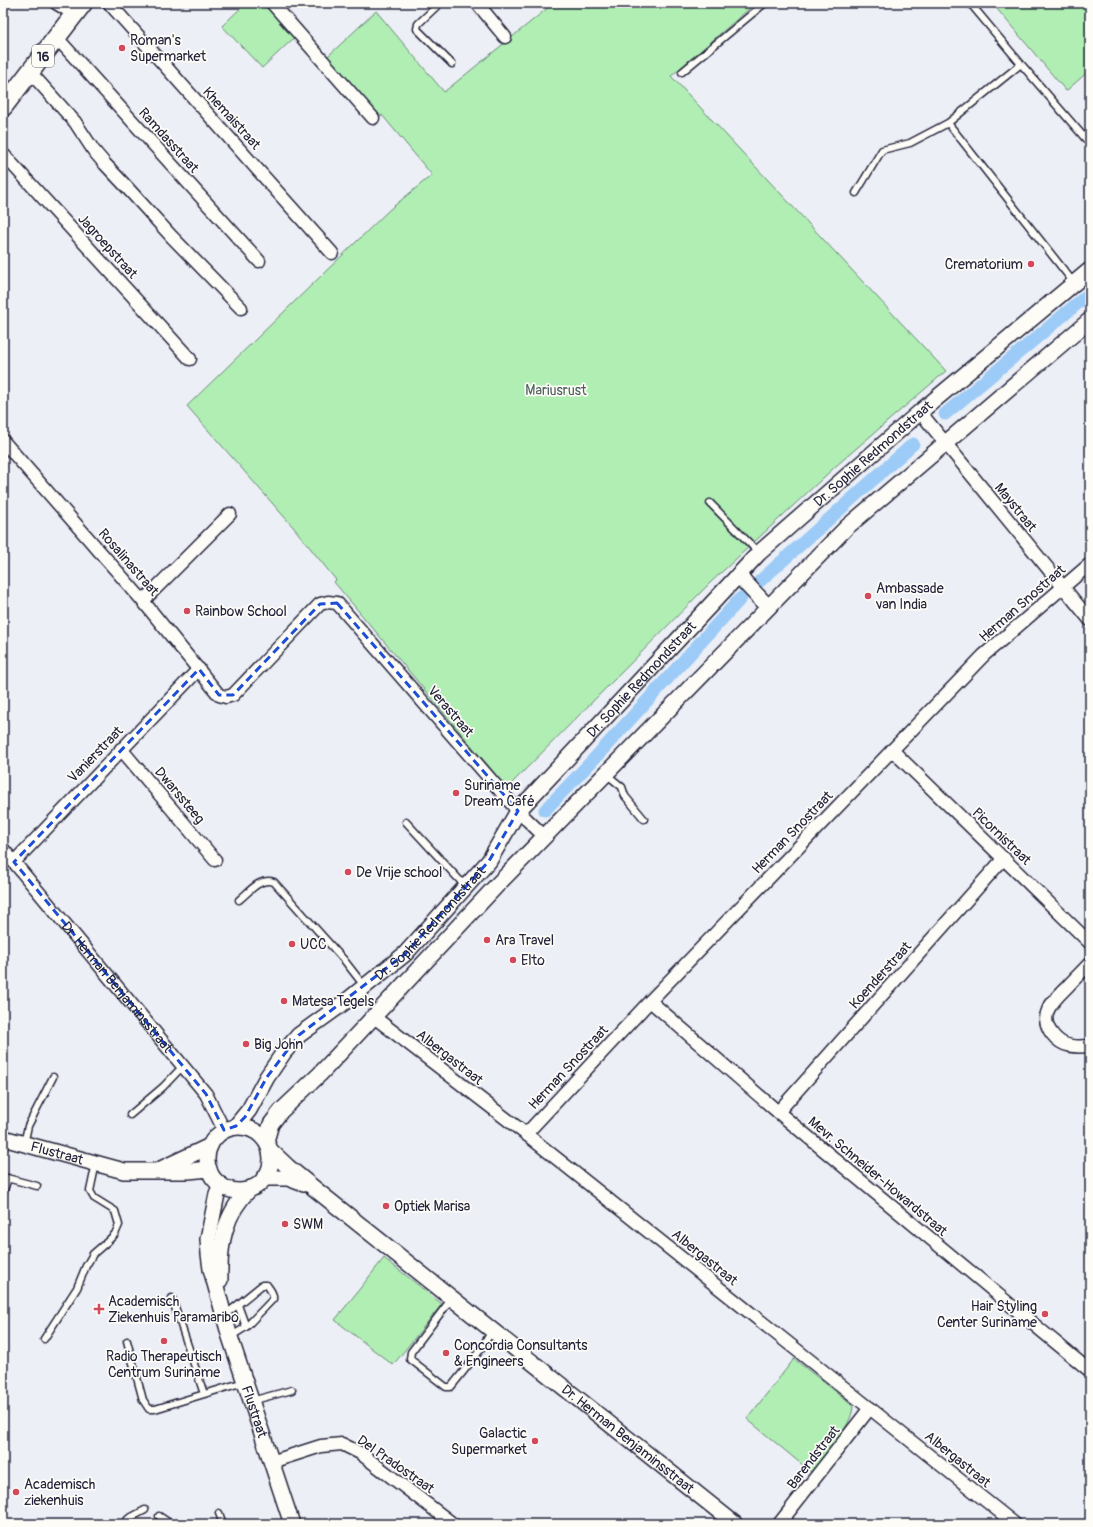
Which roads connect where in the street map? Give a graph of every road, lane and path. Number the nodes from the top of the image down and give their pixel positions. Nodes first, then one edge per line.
1 (56, 3) edge
2 (109, 3) edge
3 (272, 3) edge
4 (440, 3) edge
5 (477, 3) edge
6 (765, 3) edge
7 (970, 3) edge
8 (79, 9) edge
9 (505, 37) dead end
10 (57, 38) junction
11 (452, 64) dead end
12 (1021, 64) junction
13 (30, 72) junction
14 (682, 72) dead end
15 (3, 108) edge
16 (373, 118) dead end
17 (948, 123) junction
18 (1090, 144) edge
19 (3, 154) edge
20 (856, 193) dead end
21 (332, 253) dead end
22 (259, 261) dead end
23 (1090, 270) edge
24 (1074, 283) junction
25 (241, 308) dead end
26 (1090, 320) edge
27 (190, 359) dead end
28 (920, 412) junction
29 (3, 441) edge
30 (945, 443) junction
31 (710, 503) dead end
32 (230, 514) dead end
33 (759, 553) junction
34 (1090, 564) edge
35 (738, 575) junction
36 (1062, 587) junction
37 (143, 601) junction
38 (337, 603) joint
39 (768, 607) junction
40 (1090, 620) edge
41 (199, 668) junction
42 (121, 749) junction
43 (892, 750) junction
44 (606, 774) junction
45 (518, 811) junction
46 (644, 819) dead end
47 (406, 822) dead end
48 (545, 837) junction
49 (3, 849) edge
50 (1004, 858) junction
51 (215, 860) dead end
52 (14, 862) junction
53 (466, 887) junction
54 (239, 900) dead end
55 (1090, 943) edge
56 (1090, 946) edge
57 (1090, 963) edge
58 (365, 987) junction
59 (650, 1001) junction
60 (374, 1017) junction
61 (1090, 1046) edge
62 (183, 1066) junction
63 (53, 1077) dead end
64 (778, 1112) junction
65 (130, 1115) dead end
66 (230, 1128) junction
67 (526, 1134) junction
68 (3, 1138) edge
69 (24, 1144) junction
70 (210, 1146) junction
71 (268, 1146) junction
72 (96, 1163) junction
73 (209, 1169) junction
74 (159, 1171) junction
75 (6, 1178) edge
76 (264, 1178) junction
77 (221, 1185) junction
78 (37, 1186) dead end
79 (251, 1188) junction
80 (314, 1188) junction
81 (3, 1193) edge
82 (172, 1298) dead end
83 (452, 1298) junction
84 (220, 1299) junction
85 (238, 1305) junction
86 (224, 1316) junction
87 (246, 1326) junction
88 (492, 1331) junction
89 (230, 1337) junction
90 (44, 1339) dead end
91 (127, 1341) dead end
92 (1090, 1371) edge
93 (246, 1382) junction
94 (292, 1390) dead end
95 (204, 1394) junction
96 (251, 1401) junction
97 (870, 1408) junction
98 (271, 1462) junction
99 (145, 1510) dead end
100 (219, 1513) dead end
101 (159, 1516) dead end
102 (124, 1524) edge
103 (171, 1524) edge
104 (223, 1524) edge
105 (292, 1524) edge
106 (453, 1524) edge
107 (735, 1524) edge
108 (779, 1524) edge
109 (1015, 1524) edge

1 - 8 street
2 - 21 street, Khemaistraat
3 - 16 street
4 - 11 lane
5 - 9 street
6 - 14 lane
7 - 12 lane
8 - 10 main road, 16
10 - 13 main road, 16
10 - 22 street, Ramdasstraat
12 - 17 lane
12 - 18 lane
13 - 15 main road, 16
13 - 25 street
17 - 20 lane
17 - 24 lane
19 - 27 street, Jagroepstraat
23 - 24 street, Dr. Sophie Redmondstraat
24 - 28 street, Dr. Sophie Redmondstraat
26 - 30 street, Dr. Sophie Redmondstraat
28 - 30 street, Maystraat
28 - 33 street, Dr. Sophie Redmondstraat
29 - 37 street, Rosalinastraat
30 - 36 street, Maystraat
30 - 39 street, Dr. Sophie Redmondstraat
31 - 33 lane
32 - 37 street
33 - 35 street, Dr. Sophie Redmondstraat
34 - 36 street, Herman Snostraat
35 - 39 street
35 - 45 street, Dr. Sophie Redmondstraat
36 - 40 street, Maystraat
36 - 43 street, Herman Snostraat
37 - 41 street, Rosalinastraat
38 - 41 street, Rosalinastraat
38 - 45 street, Verastraat
39 - 44 street, Dr. Sophie Redmondstraat
41 - 42 street, Vanierstraat
42 - 51 street, Dwarssteeg
42 - 52 street, Vanierstraat
43 - 50 street, Picornistraat
43 - 59 street, Herman Snostraat
44 - 46 lane
44 - 48 street, Dr. Sophie Redmondstraat
45 - 48 street, Verastraat
45 - 53 street, Dr. Sophie Redmondstraat
47 - 53 lane
48 - 60 street, Dr. Sophie Redmondstraat
49 - 52 street, Dr. Herman Benjaminsstraat
50 - 55 street, Picornistraat
50 - 64 street, Koenderstraat
52 - 62 street, Dr. Herman Benjaminsstraat
53 - 58 street, Dr. Sophie Redmondstraat
54 - 58 lane
56 - 57 street
57 - 61 street
58 - 66 street, Dr. Sophie Redmondstraat
59 - 64 street, Mevr. Schneider-Howardstraat
59 - 67 street, Herman Snostraat
60 - 67 street, Albergastraat
60 - 71 street, Dr. Sophie Redmondstraat
62 - 65 lane
62 - 66 street, Dr. Herman Benjaminsstraat
63 - 69 lane
64 - 92 street, Mevr. Schneider-Howardstraat
66 - 70 street
66 - 71 street
67 - 97 street, Albergastraat
68 - 69 street, Flustraat
69 - 72 street, Flustraat
70 - 73 street
70 - 74 street, Flustraat
71 - 76 street
71 - 80 street, Dr. Herman Benjaminsstraat
72 - 74 street, Flustraat
72 - 90 lane
73 - 74 street, Flustraat
73 - 77 street
75 - 78 lane
75 - 81 lane
76 - 79 street
76 - 80 street, Dr. Herman Benjaminsstraat
77 - 79 street
77 - 84 street, Flustraat
79 - 84 street, Flustraat
80 - 83 street, Dr. Herman Benjaminsstraat
82 - 95 lane
83 - 88 street, Dr. Herman Benjaminsstraat
83 - 88 lane
84 - 86 street, Flustraat
85 - 86 lane
85 - 87 lane
85 - 87 lane
86 - 89 street, Flustraat
87 - 89 lane
88 - 107 street, Dr. Herman Benjaminsstraat
89 - 93 street, Flustraat
91 - 95 lane
93 - 95 lane
93 - 96 street, Flustraat
94 - 96 lane
96 - 98 street, Flustraat
97 - 108 street, Barendstraat
97 - 109 street, Albergastraat
98 - 105 street, Flustraat
98 - 106 street, Del Pradostraat
99 - 102 lane
100 - 104 lane
101 - 103 lane

